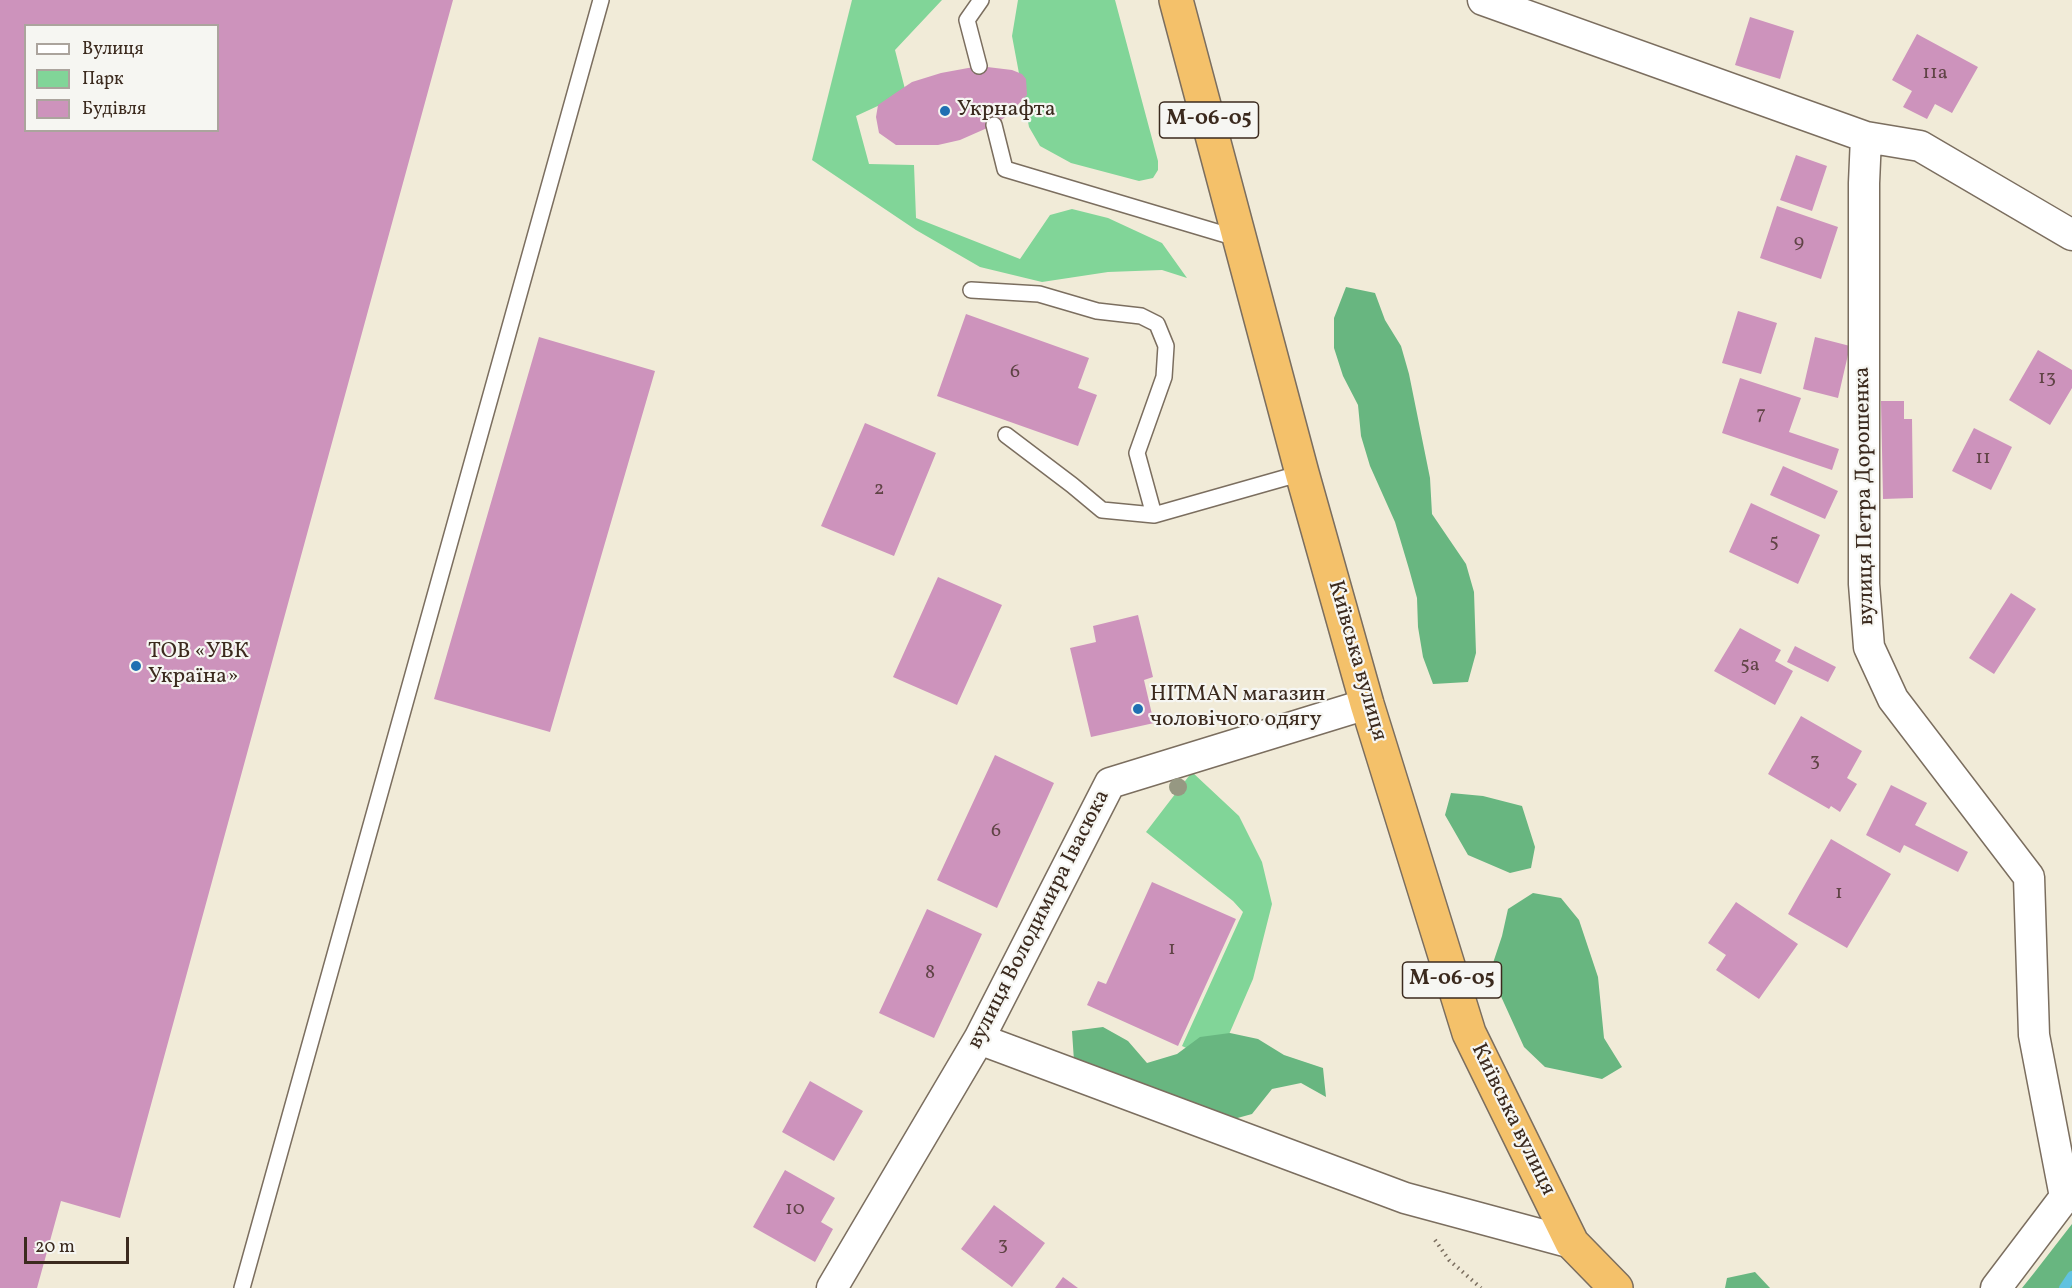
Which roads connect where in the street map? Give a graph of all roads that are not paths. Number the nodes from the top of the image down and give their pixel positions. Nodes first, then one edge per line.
1 (601, 0) edge
2 (981, 0) edge
3 (1176, 0) edge
4 (1483, 0) edge
5 (979, 66) dead end
6 (994, 125) dead end
7 (1866, 137) junction
8 (2072, 235) edge
9 (1241, 239) junction
10 (971, 290) dead end
11 (1006, 435) dead end
12 (1302, 473) junction
13 (1155, 515) junction
14 (1367, 704) junction
15 (979, 1039) junction
16 (2068, 1193) edge
17 (1572, 1243) junction
18 (242, 1288) edge
19 (832, 1288) edge
20 (1616, 1288) edge
21 (1996, 1288) edge

1 - 18 lane
2 - 5 lane
3 - 9 highway, Київська вулиця / М-06-05
4 - 7 street
6 - 9 lane
7 - 8 street
7 - 16 street, вулиця Петра Дорошенка
9 - 12 highway, Київська вулиця / М-06-05
10 - 13 lane
11 - 13 lane
12 - 13 lane
12 - 14 highway, Київська вулиця / М-06-05
14 - 15 street, вулиця Володимира Івасюка
14 - 17 highway, Київська вулиця / М-06-05
15 - 17 street
15 - 19 street, вулиця Володимира Івасюка
16 - 21 street
17 - 20 highway, Київська вулиця / М-06-05

